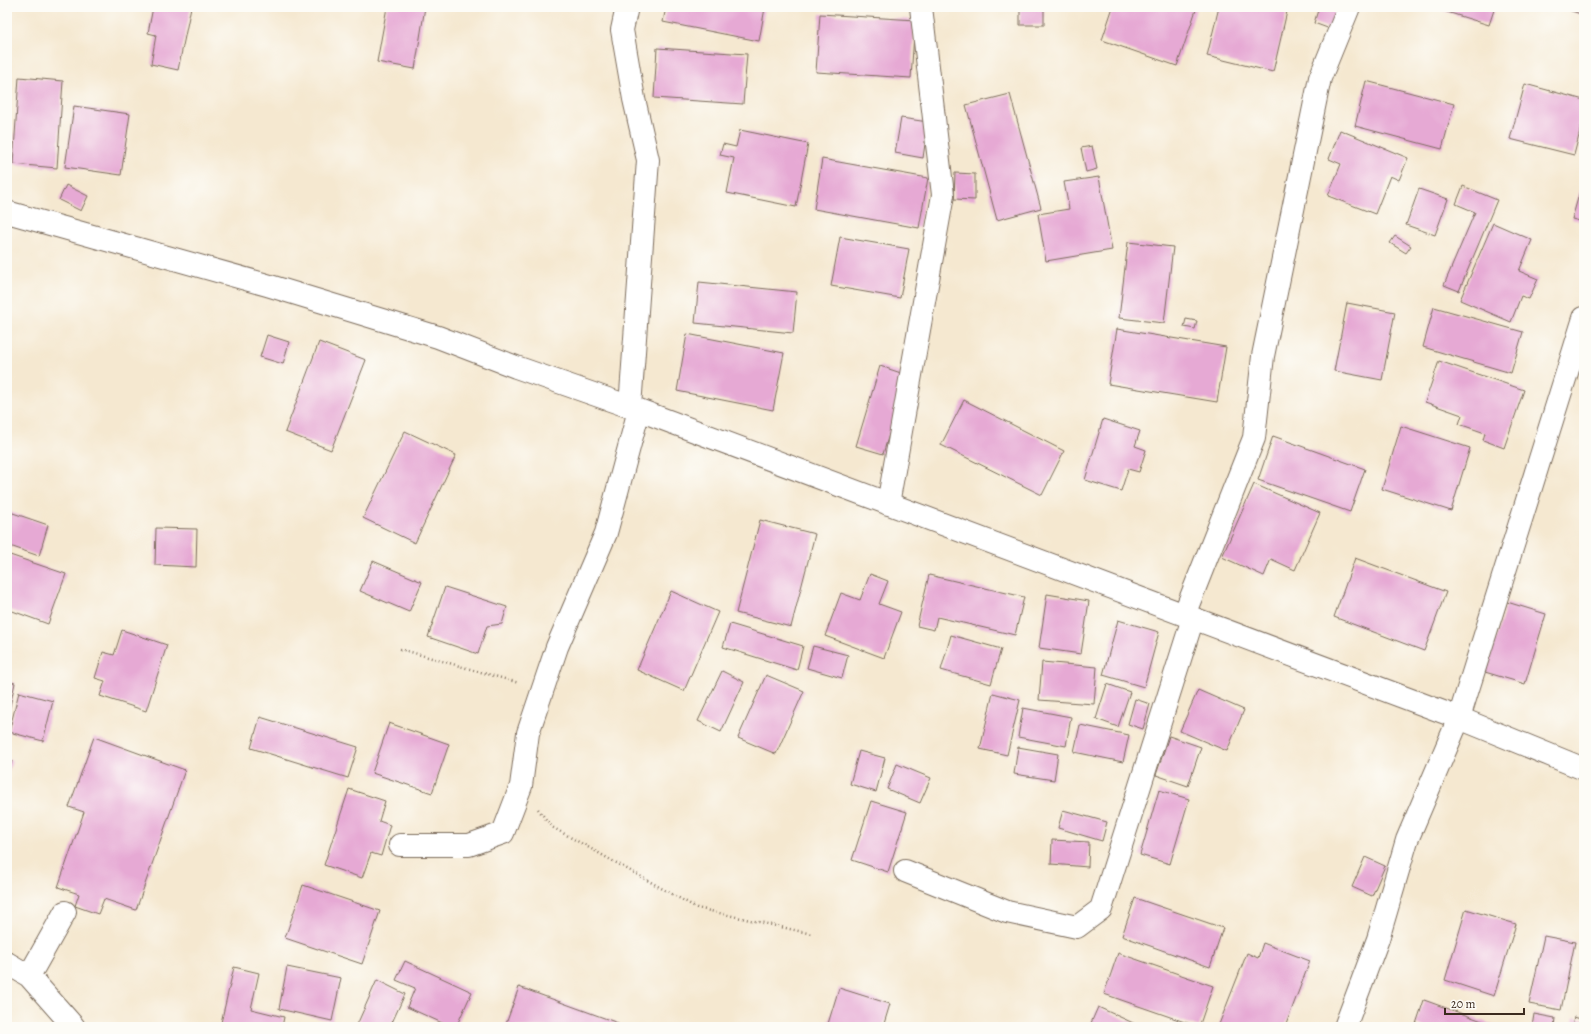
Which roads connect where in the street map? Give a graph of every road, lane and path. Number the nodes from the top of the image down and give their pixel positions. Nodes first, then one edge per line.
1 (627, 7) edge
2 (921, 7) edge
3 (1349, 7) edge
4 (7, 212) edge
5 (1584, 318) edge
6 (634, 408) junction
7 (888, 504) junction
8 (1188, 617) junction
9 (400, 649) dead end
10 (542, 690) junction
11 (1459, 718) junction
12 (1584, 769) edge
13 (521, 786) junction
14 (400, 845) dead end
15 (905, 872) dead end
16 (65, 912) dead end
17 (812, 934) dead end
18 (7, 963) edge
19 (29, 976) junction
20 (74, 1027) edge
21 (1345, 1027) edge

1 - 6 street
2 - 7 street
3 - 8 street
4 - 6 street
5 - 11 street
6 - 7 street
6 - 10 street
7 - 8 street
8 - 11 street
8 - 15 street
9 - 10 path
10 - 13 street
11 - 12 street
11 - 21 street
13 - 14 street
13 - 17 path
16 - 19 street
18 - 19 street
19 - 20 street

